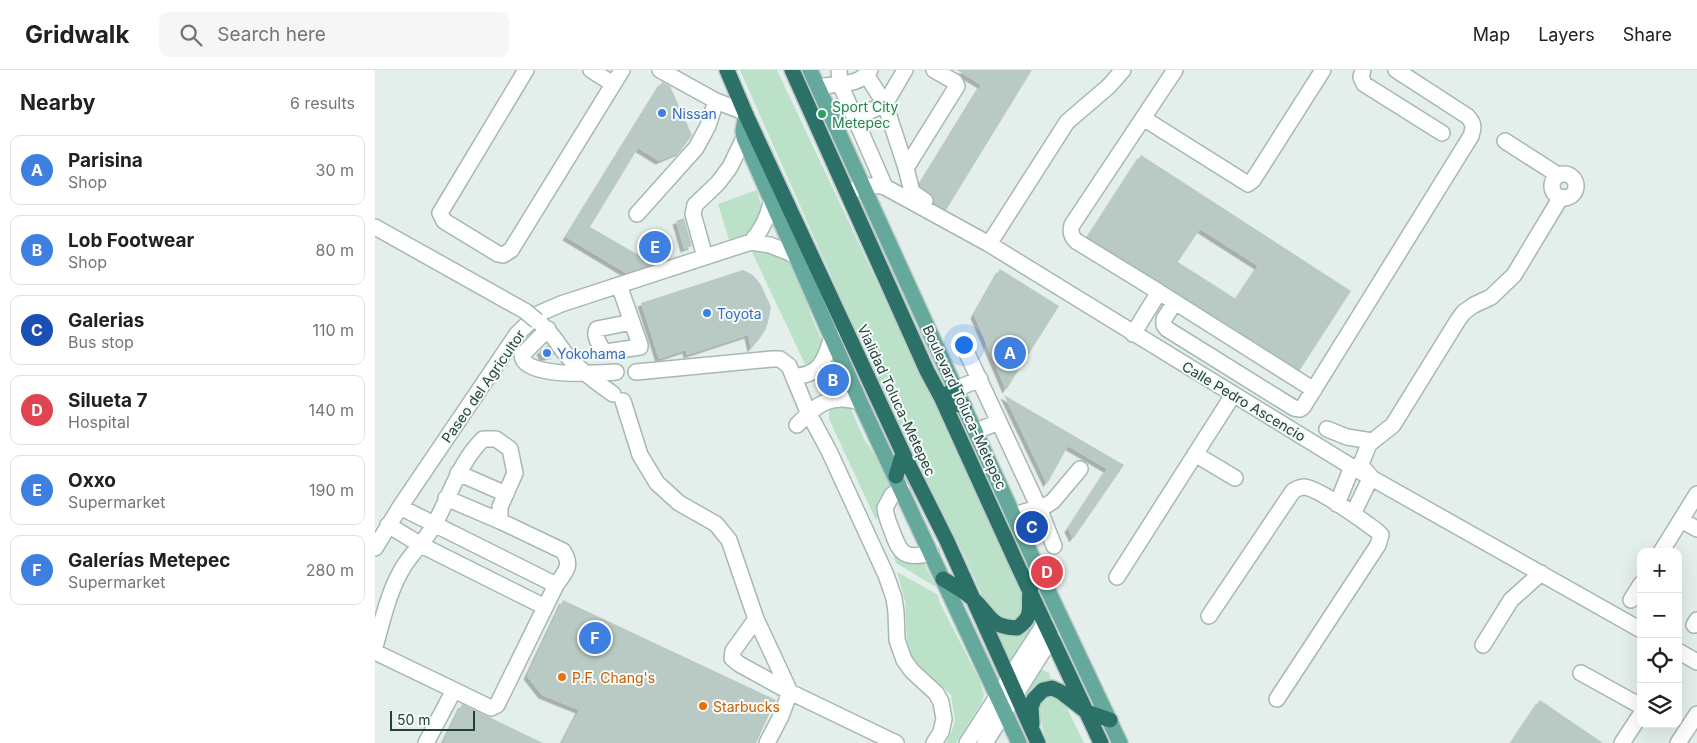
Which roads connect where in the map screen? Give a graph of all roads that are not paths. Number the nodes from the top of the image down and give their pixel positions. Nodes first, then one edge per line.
1 (526, 70) edge
2 (622, 70) edge
3 (659, 70) edge
4 (727, 70) edge
5 (792, 70) edge
6 (905, 70) edge
7 (934, 70) edge
8 (1123, 70) edge
9 (1175, 70) edge
10 (1323, 70) edge
11 (1363, 70) edge
12 (1396, 70) edge
13 (812, 71) edge
14 (868, 73) edge
15 (604, 75) edge
16 (839, 77) edge
17 (818, 87) junction
18 (716, 101) junction
19 (886, 107) junction
20 (745, 114) junction
21 (1143, 118) junction
22 (856, 122) junction
23 (839, 132) junction
24 (1442, 133) dead end
25 (744, 138) junction
26 (1505, 141) dead end
27 (906, 168) junction
28 (864, 186) junction
29 (885, 187) junction
30 (847, 192) junction
31 (771, 202) junction
32 (933, 206) dead end
33 (637, 214) dead end
34 (375, 227) edge
35 (751, 242) junction
36 (989, 244) junction
37 (795, 255) junction
38 (705, 257) junction
39 (619, 285) junction
40 (1159, 292) junction
41 (1175, 302) junction
42 (537, 320) junction
43 (632, 322) dead end
44 (1135, 330) junction
45 (832, 337) junction
46 (965, 349) dead end
47 (616, 372) dead end
48 (636, 372) dead end
49 (586, 375) junction
50 (793, 376) junction
51 (980, 379) junction
52 (956, 388) junction
53 (1314, 390) junction
54 (1233, 395) junction
55 (942, 399) junction
56 (860, 402) junction
57 (964, 406) junction
58 (809, 412) junction
59 (999, 422) junction
60 (797, 425) dead end
61 (1327, 428) dead end
62 (976, 431) junction
63 (1372, 440) junction
64 (903, 454) junction
65 (1195, 454) junction
66 (1356, 466) junction
67 (1080, 469) dead end
68 (458, 473) junction
69 (1371, 477) junction
70 (1235, 478) dead end
71 (899, 483) junction
72 (506, 494) junction
73 (1697, 494) edge
74 (446, 498) junction
75 (1337, 504) junction
76 (399, 507) junction
77 (1039, 508) junction
78 (1353, 514) junction
79 (1014, 515) junction
80 (1681, 520) junction
81 (500, 521) junction
82 (435, 524) junction
83 (388, 525) junction
84 (1697, 529) edge
85 (947, 541) junction
86 (376, 543) edge
87 (421, 545) junction
88 (1054, 546) dead end
89 (1664, 548) edge
90 (931, 553) junction
91 (1017, 564) junction
92 (1037, 567) junction
93 (1541, 573) junction
94 (1117, 577) dead end
95 (943, 579) junction
96 (556, 585) junction
97 (1637, 590) edge
98 (1030, 591) junction
99 (973, 599) junction
100 (1631, 600) dead end
101 (545, 607) junction
102 (1209, 616) dead end
103 (756, 619) junction
104 (991, 619) junction
105 (1045, 623) junction
106 (1637, 628) edge
107 (1051, 637) junction
108 (1483, 645) dead end
109 (375, 647) edge
110 (375, 652) edge
111 (1682, 653) edge
112 (1697, 662) edge
113 (1581, 673) dead end
114 (1009, 680) junction
115 (454, 690) junction
116 (790, 692) junction
117 (998, 696) junction
118 (1016, 696) junction
119 (1277, 699) dead end
120 (1637, 704) edge
121 (1005, 712) junction
122 (1087, 712) junction
123 (1697, 714) edge
124 (1637, 720) edge
125 (1111, 721) junction
126 (1035, 737) edge
127 (1100, 740) edge
128 (426, 743) edge
129 (767, 743) edge
130 (896, 743) edge
131 (934, 743) edge
132 (967, 743) edge
133 (985, 743) edge
134 (1019, 743) edge
135 (1120, 743) edge
136 (1622, 743) edge
137 (1678, 743) edge

1 - 15 street
2 - 15 street
3 - 18 street
4 - 20 highway, Vialidad Toluca-Metepec
5 - 30 highway
6 - 19 street
7 - 27 street
8 - 36 street
9 - 21 street
10 - 21 street
11 - 24 street
12 - 53 street
13 - 17 main road, Boulevard Toluca-Metepec
14 - 16 street
14 - 19 street
16 - 17 street
16 - 22 street
17 - 23 main road, Boulevard Toluca-Metepec
18 - 20 street
18 - 33 street
19 - 22 street
19 - 27 street
20 - 25 main road
20 - 64 highway, Vialidad Toluca-Metepec
21 - 40 street
22 - 23 street
22 - 29 street
23 - 28 main road, Boulevard Toluca-Metepec
25 - 31 main road
25 - 38 street
26 - 63 street
27 - 32 street
28 - 29 street, Calle Pedro Ascencio
28 - 30 street, Calle Pedro Ascencio
28 - 52 main road, Boulevard Toluca-Metepec
29 - 36 street, Calle Pedro Ascencio
30 - 55 highway
31 - 35 street
31 - 37 main road
34 - 42 street
35 - 37 street
35 - 38 street, Paseo del Agricultor
36 - 44 street, Calle Pedro Ascencio
37 - 45 main road
38 - 39 street, Paseo del Agricultor
39 - 43 street
39 - 76 street, Paseo del Agricultor
40 - 41 street
40 - 44 street
41 - 53 street
41 - 53 street
42 - 49 street
42 - 49 street
44 - 54 street, Calle Pedro Ascencio
45 - 50 street
45 - 56 main road
46 - 51 street
47 - 49 street
48 - 50 street
49 - 103 street
50 - 58 street
51 - 52 street
51 - 59 street
52 - 55 highway
52 - 57 main road, Boulevard Toluca-Metepec
54 - 65 street
54 - 66 street, Calle Pedro Ascencio
55 - 57 highway
55 - 91 highway
56 - 58 street
56 - 71 main road
57 - 62 main road, Boulevard Toluca-Metepec
58 - 60 street
58 - 131 street
59 - 62 street
59 - 77 street
61 - 63 street
62 - 79 main road, Boulevard Toluca-Metepec
63 - 66 street
64 - 71 highway
64 - 85 highway, Vialidad Toluca-Metepec
65 - 70 street
65 - 94 street
66 - 69 street, Calle Pedro Ascencio
66 - 75 street
67 - 77 street
68 - 72 street
68 - 72 street
68 - 74 street
69 - 78 street
69 - 93 street, Calle Pedro Ascencio
71 - 90 main road
71 - 90 street
72 - 81 street
73 - 80 street
74 - 81 street
74 - 82 street
75 - 78 street
75 - 102 street
76 - 82 street
76 - 83 street, Paseo del Agricultor
77 - 79 street
77 - 88 street
78 - 119 street
79 - 92 main road, Boulevard Toluca-Metepec
80 - 84 street
80 - 89 street
81 - 96 street
82 - 87 street
82 - 96 street
83 - 86 street, Paseo del Agricultor
83 - 87 street
85 - 99 highway, Vialidad Toluca-Metepec
85 - 104 highway
87 - 101 street
87 - 109 street
90 - 95 main road
91 - 92 highway
91 - 98 highway
92 - 98 highway
92 - 125 main road, Boulevard Toluca-Metepec
93 - 106 street, Calle Pedro Ascencio
93 - 108 street
95 - 99 highway
95 - 117 main road
96 - 101 street
97 - 100 street
98 - 104 highway
98 - 105 highway
99 - 104 highway
99 - 114 highway, Vialidad Toluca-Metepec
101 - 115 street
103 - 116 street
103 - 116 street
105 - 107 highway
105 - 114 street
107 - 118 street
107 - 122 highway
110 - 115 street
111 - 112 street
113 - 120 street
114 - 117 street
114 - 118 highway, Vialidad Toluca-Metepec
115 - 128 street
116 - 129 street
116 - 130 street
117 - 121 main road
117 - 132 street
118 - 121 street
118 - 126 highway, Vialidad Toluca-Metepec
121 - 133 street
121 - 134 main road
122 - 125 highway
122 - 126 highway
122 - 127 highway
123 - 137 street
124 - 136 street
125 - 127 highway
125 - 135 main road, Boulevard Toluca-Metepec

